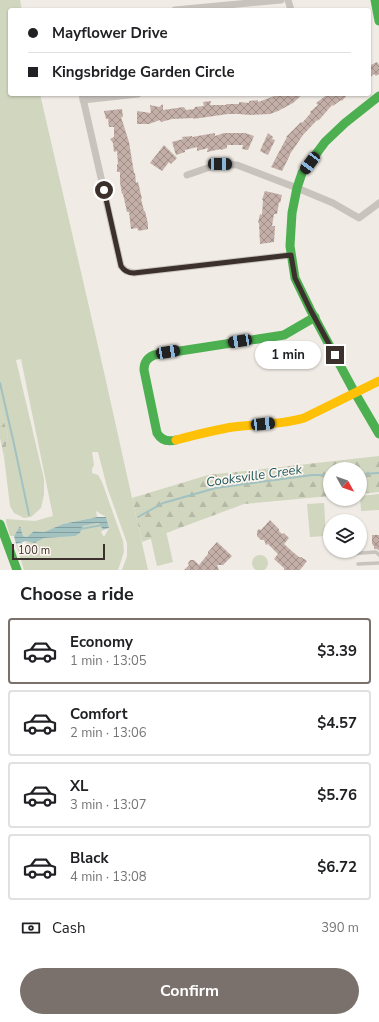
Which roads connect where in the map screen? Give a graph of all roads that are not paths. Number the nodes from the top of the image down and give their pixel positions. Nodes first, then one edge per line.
1 (280, 0) edge
2 (375, 0) edge
3 (196, 8) edge
4 (379, 21) edge
5 (101, 96) edge
6 (379, 96) edge
7 (82, 97) edge
8 (187, 175) dead end
9 (297, 188) junction
10 (379, 203) edge
11 (291, 255) junction
12 (315, 318) junction
13 (379, 381) edge
14 (355, 393) junction
15 (379, 434) edge
16 (0, 524) edge
17 (367, 553) edge
18 (379, 555) edge
19 (379, 563) edge
20 (358, 564) dead end
21 (17, 570) edge

1 - 3 street
2 - 4 main road
5 - 7 street
6 - 9 main road
7 - 11 street
8 - 9 street
9 - 10 street
9 - 11 main road
11 - 12 main road
12 - 14 main road
12 - 14 main road
13 - 14 main road
14 - 15 main road
16 - 21 main road
17 - 18 lane
19 - 20 lane

